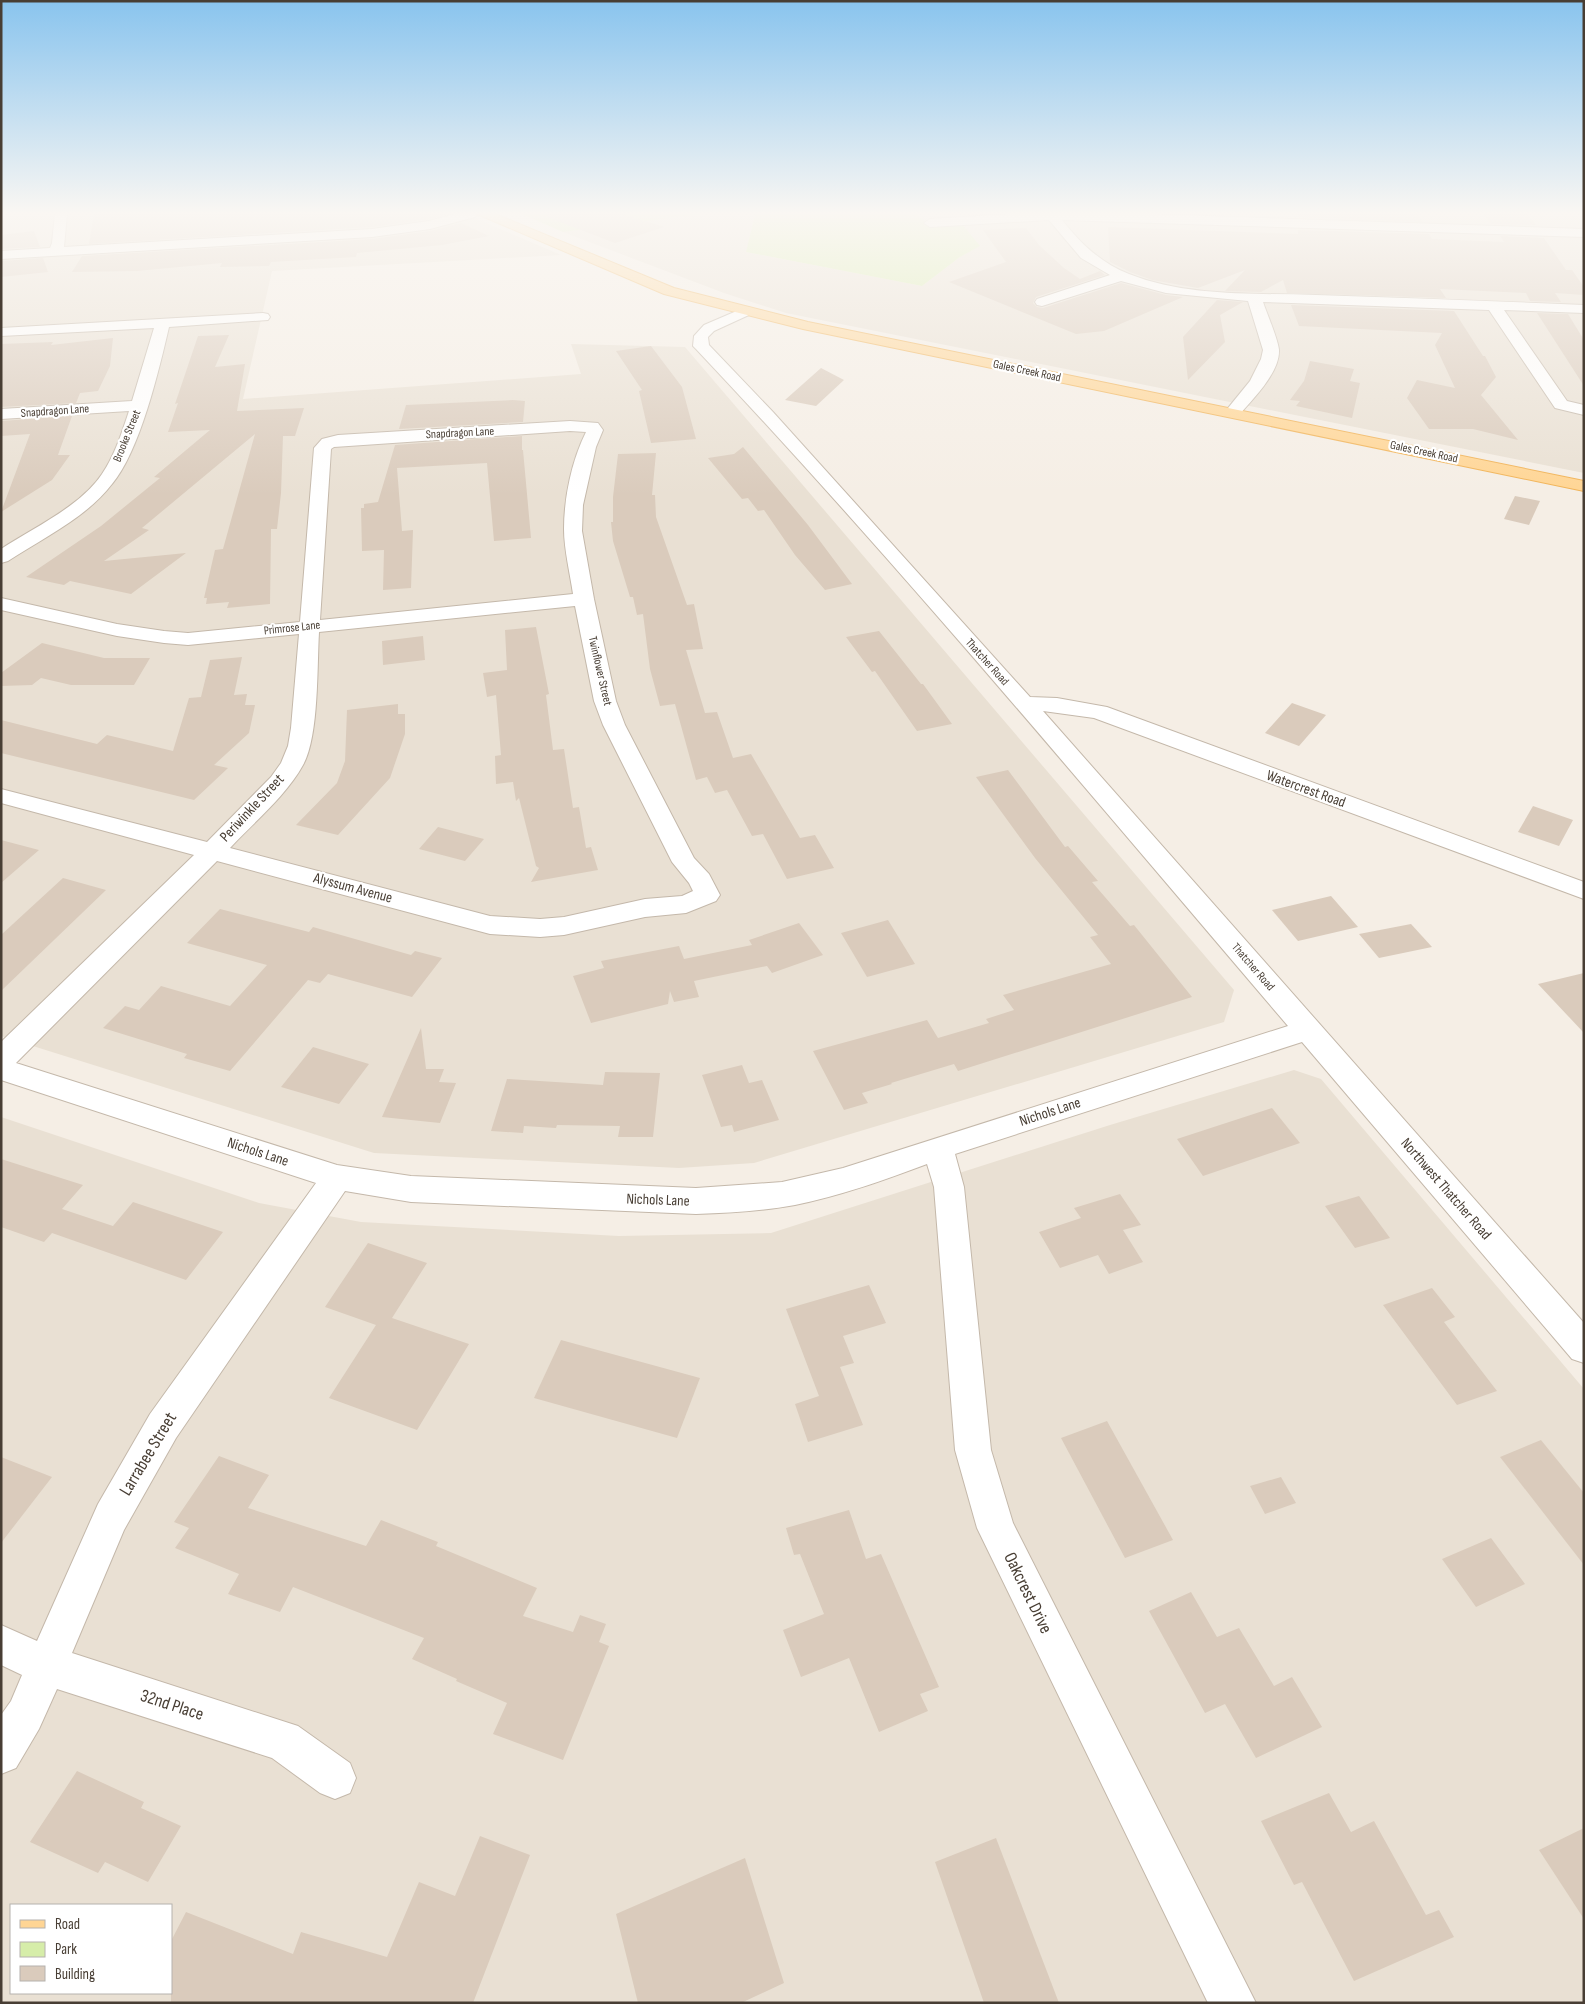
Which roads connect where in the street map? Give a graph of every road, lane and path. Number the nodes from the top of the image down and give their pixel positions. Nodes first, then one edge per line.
1 (733, 308) edge
2 (1257, 308) edge
3 (1495, 308) edge
4 (1550, 308) edge
5 (1584, 309) edge
6 (746, 311) junction
7 (263, 317) dead end
8 (163, 323) junction
9 (1, 332) edge
10 (140, 405) junction
11 (1584, 410) edge
12 (1232, 413) junction
13 (1, 414) edge
14 (592, 426) joint
15 (328, 443) joint
16 (1584, 486) edge
17 (1, 557) edge
18 (584, 599) junction
19 (1, 604) edge
20 (309, 627) junction
21 (1024, 703) junction
22 (1, 796) edge
23 (213, 851) junction
24 (1584, 891) edge
25 (707, 895) joint
26 (1308, 1030) junction
27 (1, 1060) edge
28 (1, 1069) edge
29 (938, 1148) junction
30 (337, 1177) junction
31 (1584, 1348) edge
32 (1, 1646) edge
33 (48, 1666) junction
34 (1, 1753) edge
35 (335, 1778) dead end
36 (1233, 2003) edge

1 - 6 main road, Gales Creek Road
2 - 12 street
3 - 11 street
4 - 5 street
6 - 12 main road, Gales Creek Road
6 - 21 street, Thatcher Road
7 - 8 street
8 - 9 street
8 - 10 street, Brooke Street
10 - 13 street, Snapdragon Lane
10 - 17 street, Brooke Street
12 - 16 main road, Gales Creek Road
14 - 15 street, Snapdragon Lane
14 - 18 street, Twinflower Street
15 - 20 street, Periwinkle Street
18 - 20 street, Primrose Lane
18 - 25 street, Twinflower Street
19 - 20 street, Primrose Lane
20 - 23 street, Periwinkle Street
21 - 24 street, Watercrest Road
21 - 26 street, Thatcher Road
22 - 23 street, Alyssum Avenue
23 - 25 street, Alyssum Avenue
23 - 27 street, Periwinkle Street
26 - 29 street, Nichols Lane
26 - 31 street, Northwest Thatcher Road
28 - 30 street, Nichols Lane
29 - 30 street, Nichols Lane
29 - 36 street, Oakcrest Drive
30 - 33 street, Larrabee Street
32 - 33 street, 32nd Place
33 - 34 street, Larrabee Street
33 - 35 street, 32nd Place

